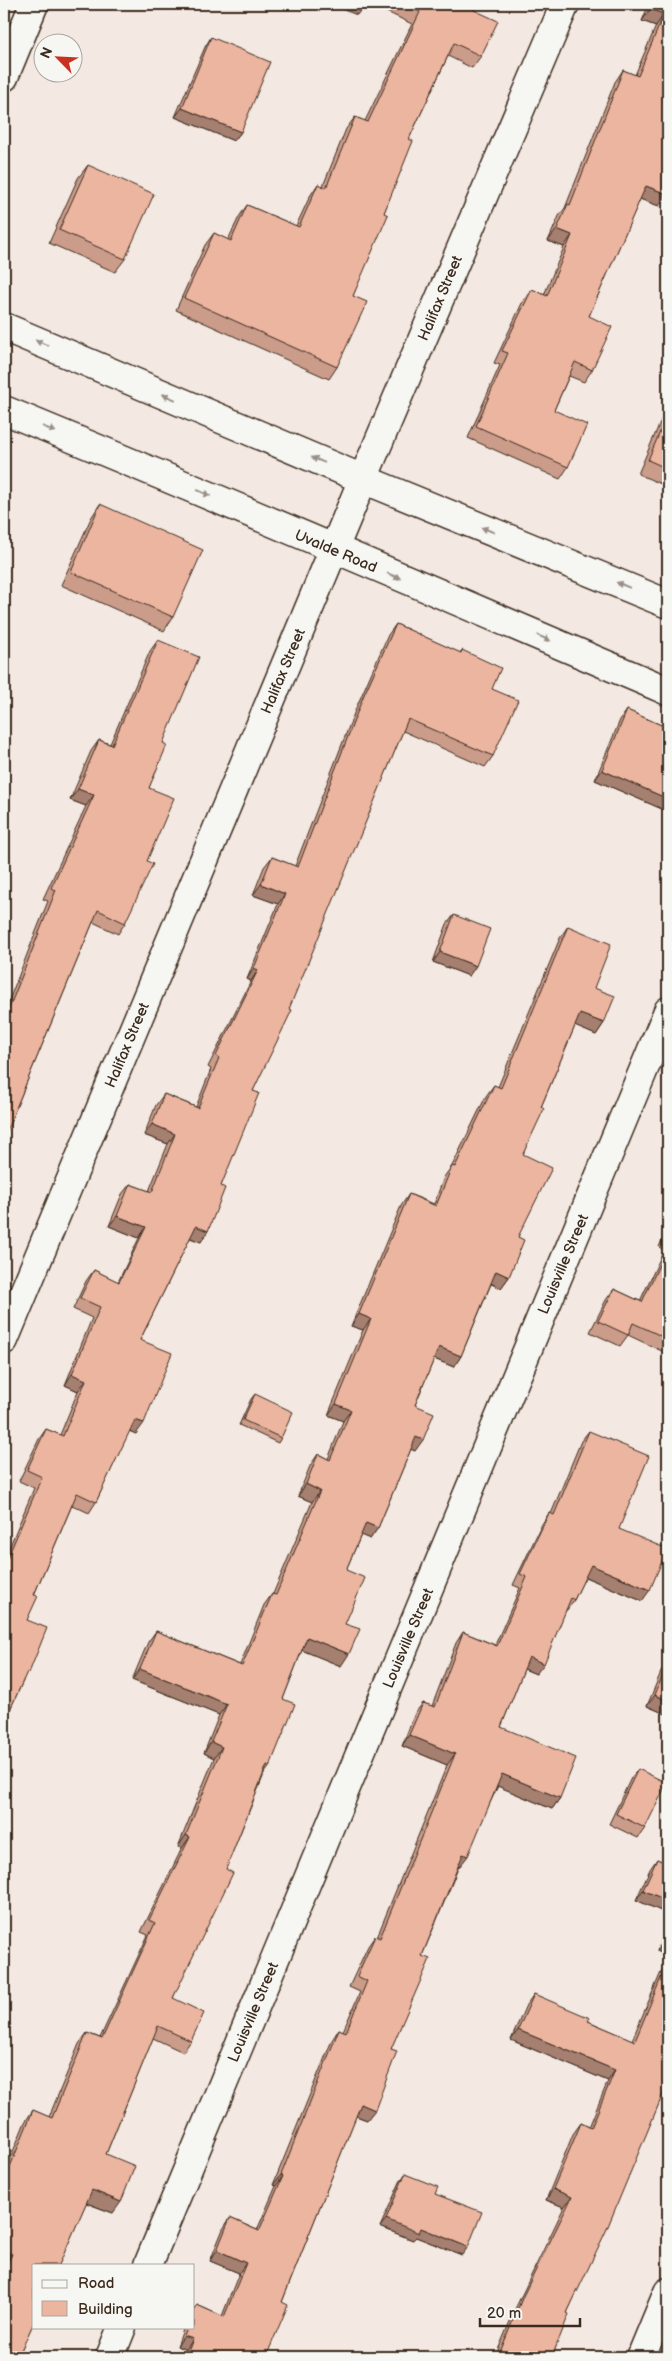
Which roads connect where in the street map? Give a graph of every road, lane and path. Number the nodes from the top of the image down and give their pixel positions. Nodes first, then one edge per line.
1 (34, 4) edge
2 (565, 4) edge
3 (4, 77) edge
4 (4, 327) edge
5 (4, 410) edge
6 (363, 479) junction
7 (333, 550) junction
8 (668, 604) edge
9 (668, 691) edge
10 (668, 1011) edge
11 (4, 1340) edge
12 (148, 2264) edge
13 (668, 2292) edge
14 (122, 2328) edge
15 (110, 2357) edge
16 (641, 2357) edge

1 - 3 street
2 - 6 street, Halifax Street
6 -> 4 street
5 -> 7 street, Uvalde Road
6 - 7 street, Halifax Street
8 -> 6 street
7 -> 9 street, Uvalde Road
7 - 11 street, Halifax Street
10 - 12 street, Louisville Street
13 - 16 street
14 - 15 street

